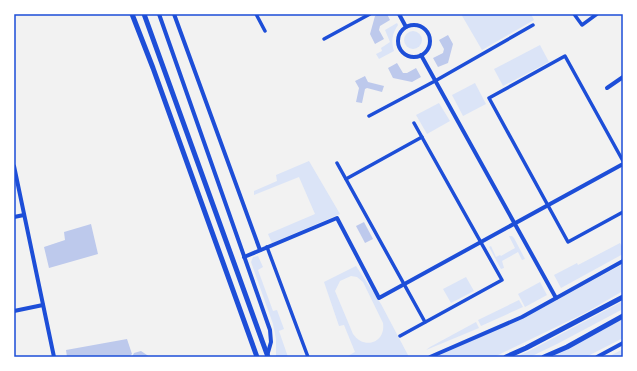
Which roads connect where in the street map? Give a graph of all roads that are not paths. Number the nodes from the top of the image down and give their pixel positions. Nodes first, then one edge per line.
1 (132, 14) edge
2 (144, 14) edge
3 (159, 14) edge
4 (174, 14) edge
5 (256, 14) edge
6 (370, 14) edge
7 (399, 14) edge
8 (574, 14) edge
9 (598, 14) edge
10 (533, 25) dead end
11 (406, 27) junction
12 (265, 31) dead end
13 (324, 39) dead end
14 (421, 55) junction
15 (623, 76) edge
16 (435, 81) junction
17 (607, 88) dead end
18 (370, 116) dead end
19 (414, 123) dead end
20 (422, 137) junction
21 (189, 139) junction
22 (180, 142) junction
23 (623, 161) edge
24 (337, 163) dead end
25 (623, 164) edge
26 (14, 166) edge
27 (346, 179) junction
28 (548, 205) junction
29 (623, 212) edge
30 (24, 215) junction
31 (14, 218) edge
32 (515, 224) junction
33 (481, 243) junction
34 (267, 247) junction
35 (260, 250) junction
36 (244, 257) junction
37 (623, 261) edge
38 (404, 284) junction
39 (623, 297) edge
40 (556, 298) junction
41 (43, 305) junction
42 (14, 311) edge
43 (623, 316) edge
44 (425, 322) junction
45 (400, 336) dead end
46 (623, 343) edge
47 (268, 356) edge
48 (54, 357) edge
49 (257, 357) edge
50 (308, 357) edge
51 (430, 357) edge
52 (506, 357) edge
53 (544, 357) edge
54 (596, 357) edge

1 - 22 main road
2 - 21 main road
3 - 36 street
4 - 35 street
5 - 12 street
6 - 13 street
7 - 11 street
8 - 9 street
10 - 16 street
11 - 14 street
11 - 14 street
14 - 16 street
15 - 17 street
16 - 18 street
16 - 32 street
19 - 20 street
20 - 27 street
20 - 33 street
21 - 22 main road
21 - 47 main road
22 - 49 main road
23 - 28 street
24 - 27 street
25 - 28 street
26 - 30 street
27 - 38 street
28 - 29 street
28 - 32 street
30 - 31 street
30 - 41 street
32 - 33 street
32 - 40 street
33 - 38 street
33 - 44 street
34 - 35 street
34 - 38 street
34 - 50 street
35 - 36 street
36 - 47 street
37 - 40 street
38 - 44 street
39 - 52 main road
40 - 51 street
41 - 42 street
41 - 48 street
43 - 53 main road
44 - 45 street
46 - 54 street

